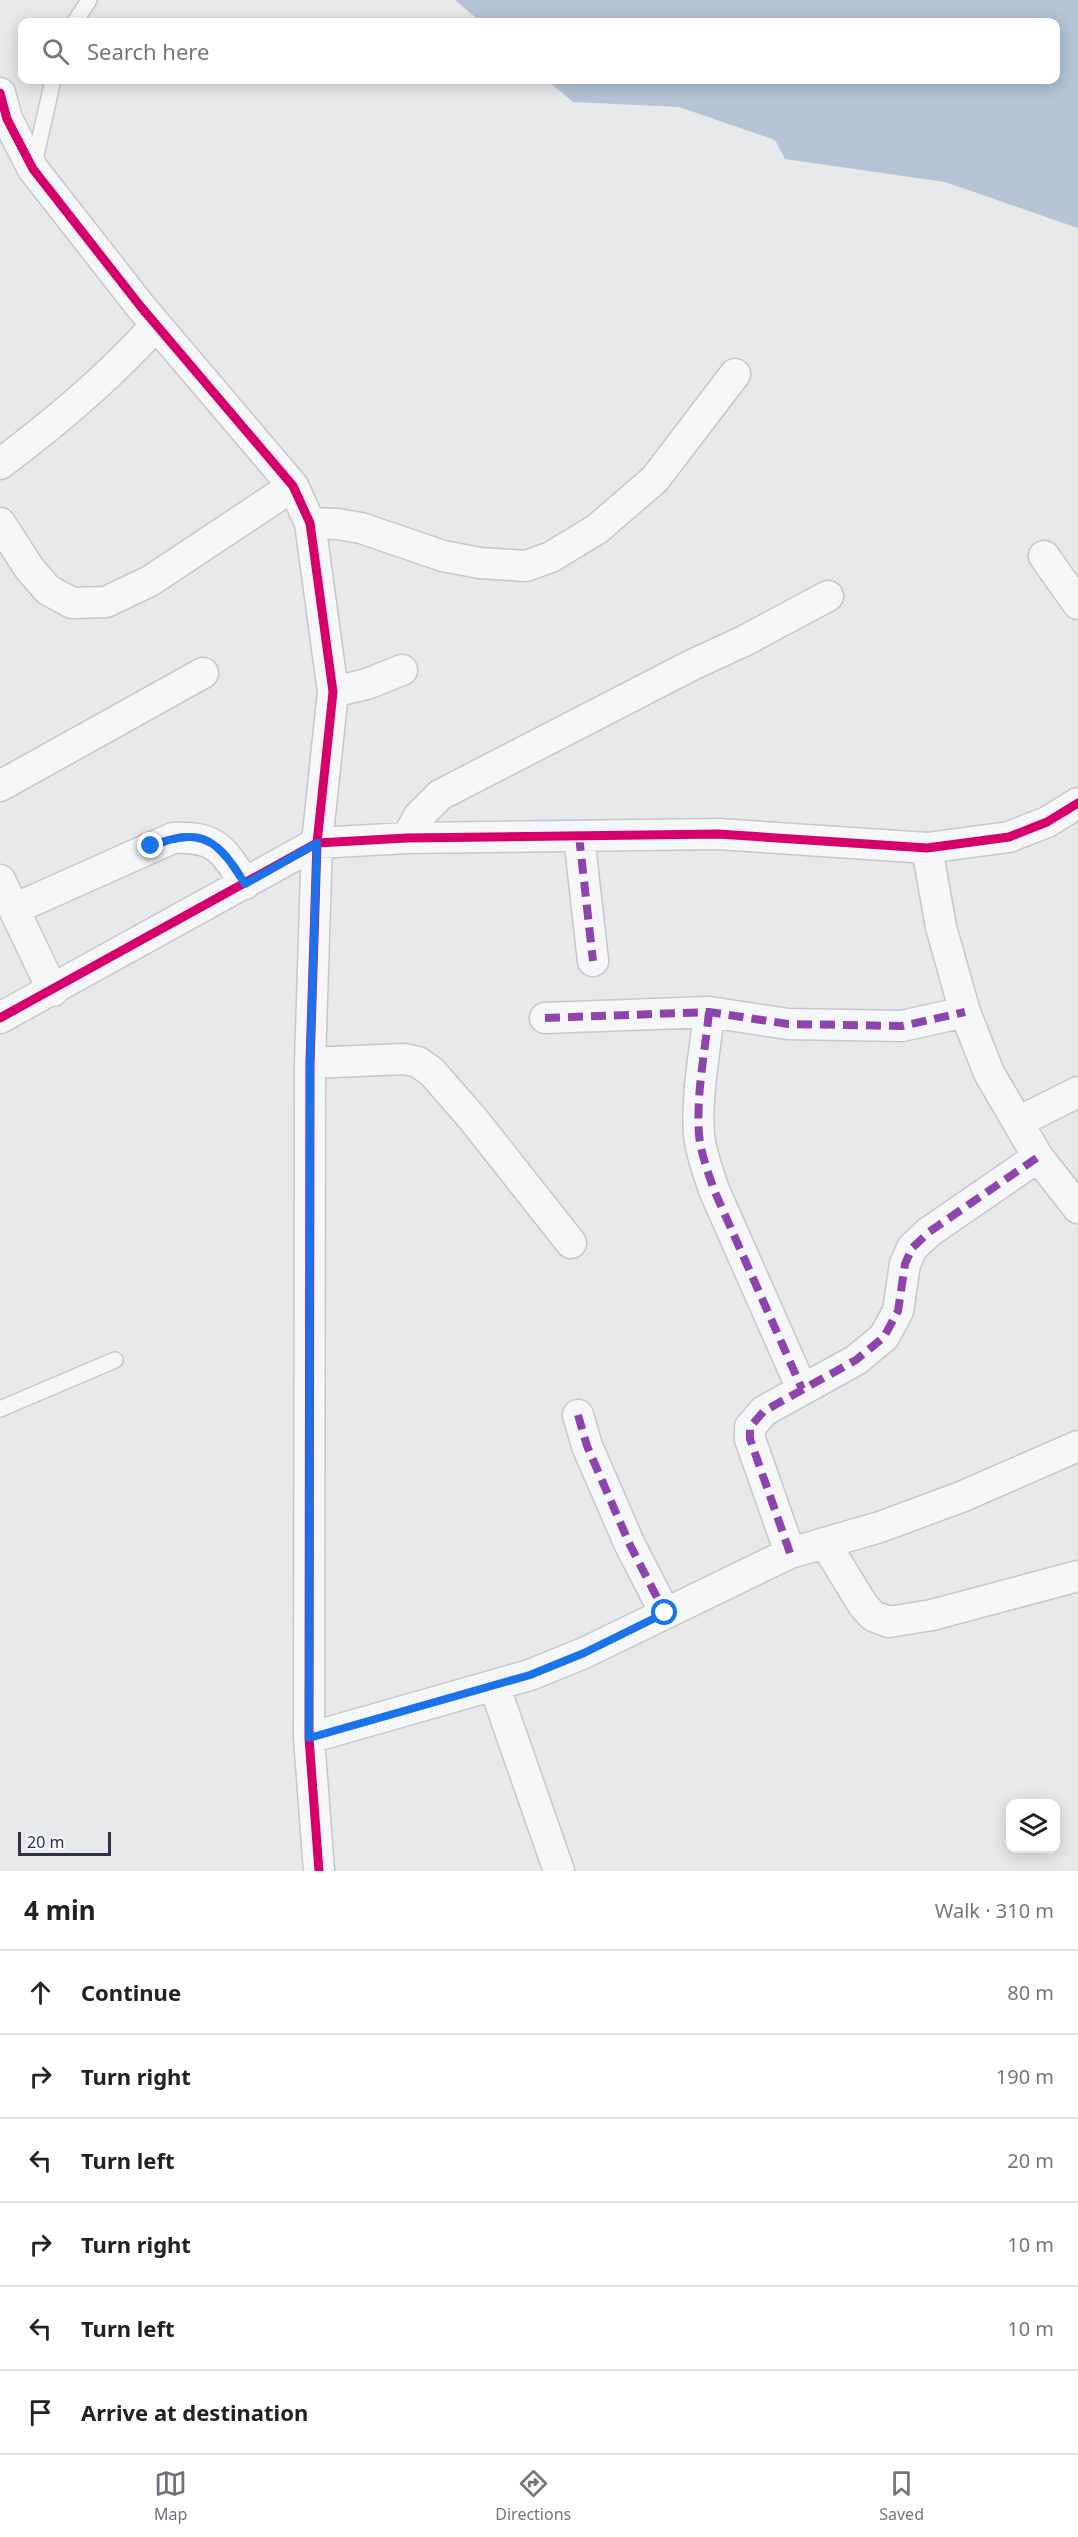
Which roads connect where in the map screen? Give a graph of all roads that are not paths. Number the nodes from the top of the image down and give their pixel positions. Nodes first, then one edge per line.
1 (89, 0) edge
2 (78, 18) edge
3 (51, 84) edge
4 (0, 93) edge
5 (33, 169) junction
6 (156, 325) junction
7 (735, 374) dead end
8 (0, 464) edge
9 (293, 486) junction
10 (0, 523) edge
11 (310, 523) junction
12 (1044, 556) dead end
13 (828, 596) dead end
14 (1078, 604) edge
15 (402, 670) dead end
16 (203, 673) dead end
17 (333, 692) junction
18 (0, 786) edge
19 (1078, 803) edge
20 (579, 836) junction
21 (407, 838) junction
22 (317, 843) junction
23 (927, 848) junction
24 (0, 880) edge
25 (245, 884) junction
26 (14, 909) junction
27 (593, 961) dead end
28 (53, 991) junction
29 (709, 1012) junction
30 (965, 1012) junction
31 (0, 1018) edge
32 (545, 1018) dead end
33 (310, 1063) junction
34 (1078, 1092) edge
35 (1018, 1122) junction
36 (1038, 1157) junction
37 (1078, 1208) edge
38 (571, 1243) dead end
39 (116, 1360) dead end
40 (802, 1389) junction
41 (0, 1408) edge
42 (578, 1414) dead end
43 (1078, 1446) edge
44 (825, 1543) junction
45 (790, 1553) junction
46 (1078, 1576) edge
47 (665, 1613) junction
48 (494, 1685) junction
49 (309, 1738) junction
50 (319, 1871) edge
51 (559, 1871) edge

1 - 2 lane
3 - 5 lane
4 - 5 street
5 - 6 street
6 - 8 street
6 - 9 street
7 - 11 street
9 - 10 street
9 - 11 street
11 - 17 street
12 - 14 street
13 - 21 street
15 - 17 street
16 - 18 street
17 - 22 street
19 - 23 street
20 - 21 street
20 - 23 street
20 - 27 street
21 - 22 street
22 - 25 street
22 - 33 street
23 - 30 street
24 - 26 street
25 - 26 street
25 - 28 street
26 - 28 street
28 - 31 street
29 - 30 street
29 - 32 street
29 - 40 street
30 - 35 street
33 - 38 street
33 - 49 street
34 - 35 street
35 - 36 street
36 - 37 street
36 - 40 street
39 - 41 lane
40 - 45 street
42 - 47 street
43 - 44 street
44 - 45 street
44 - 46 street
45 - 47 street
47 - 48 street
48 - 49 street
48 - 51 street
49 - 50 street

